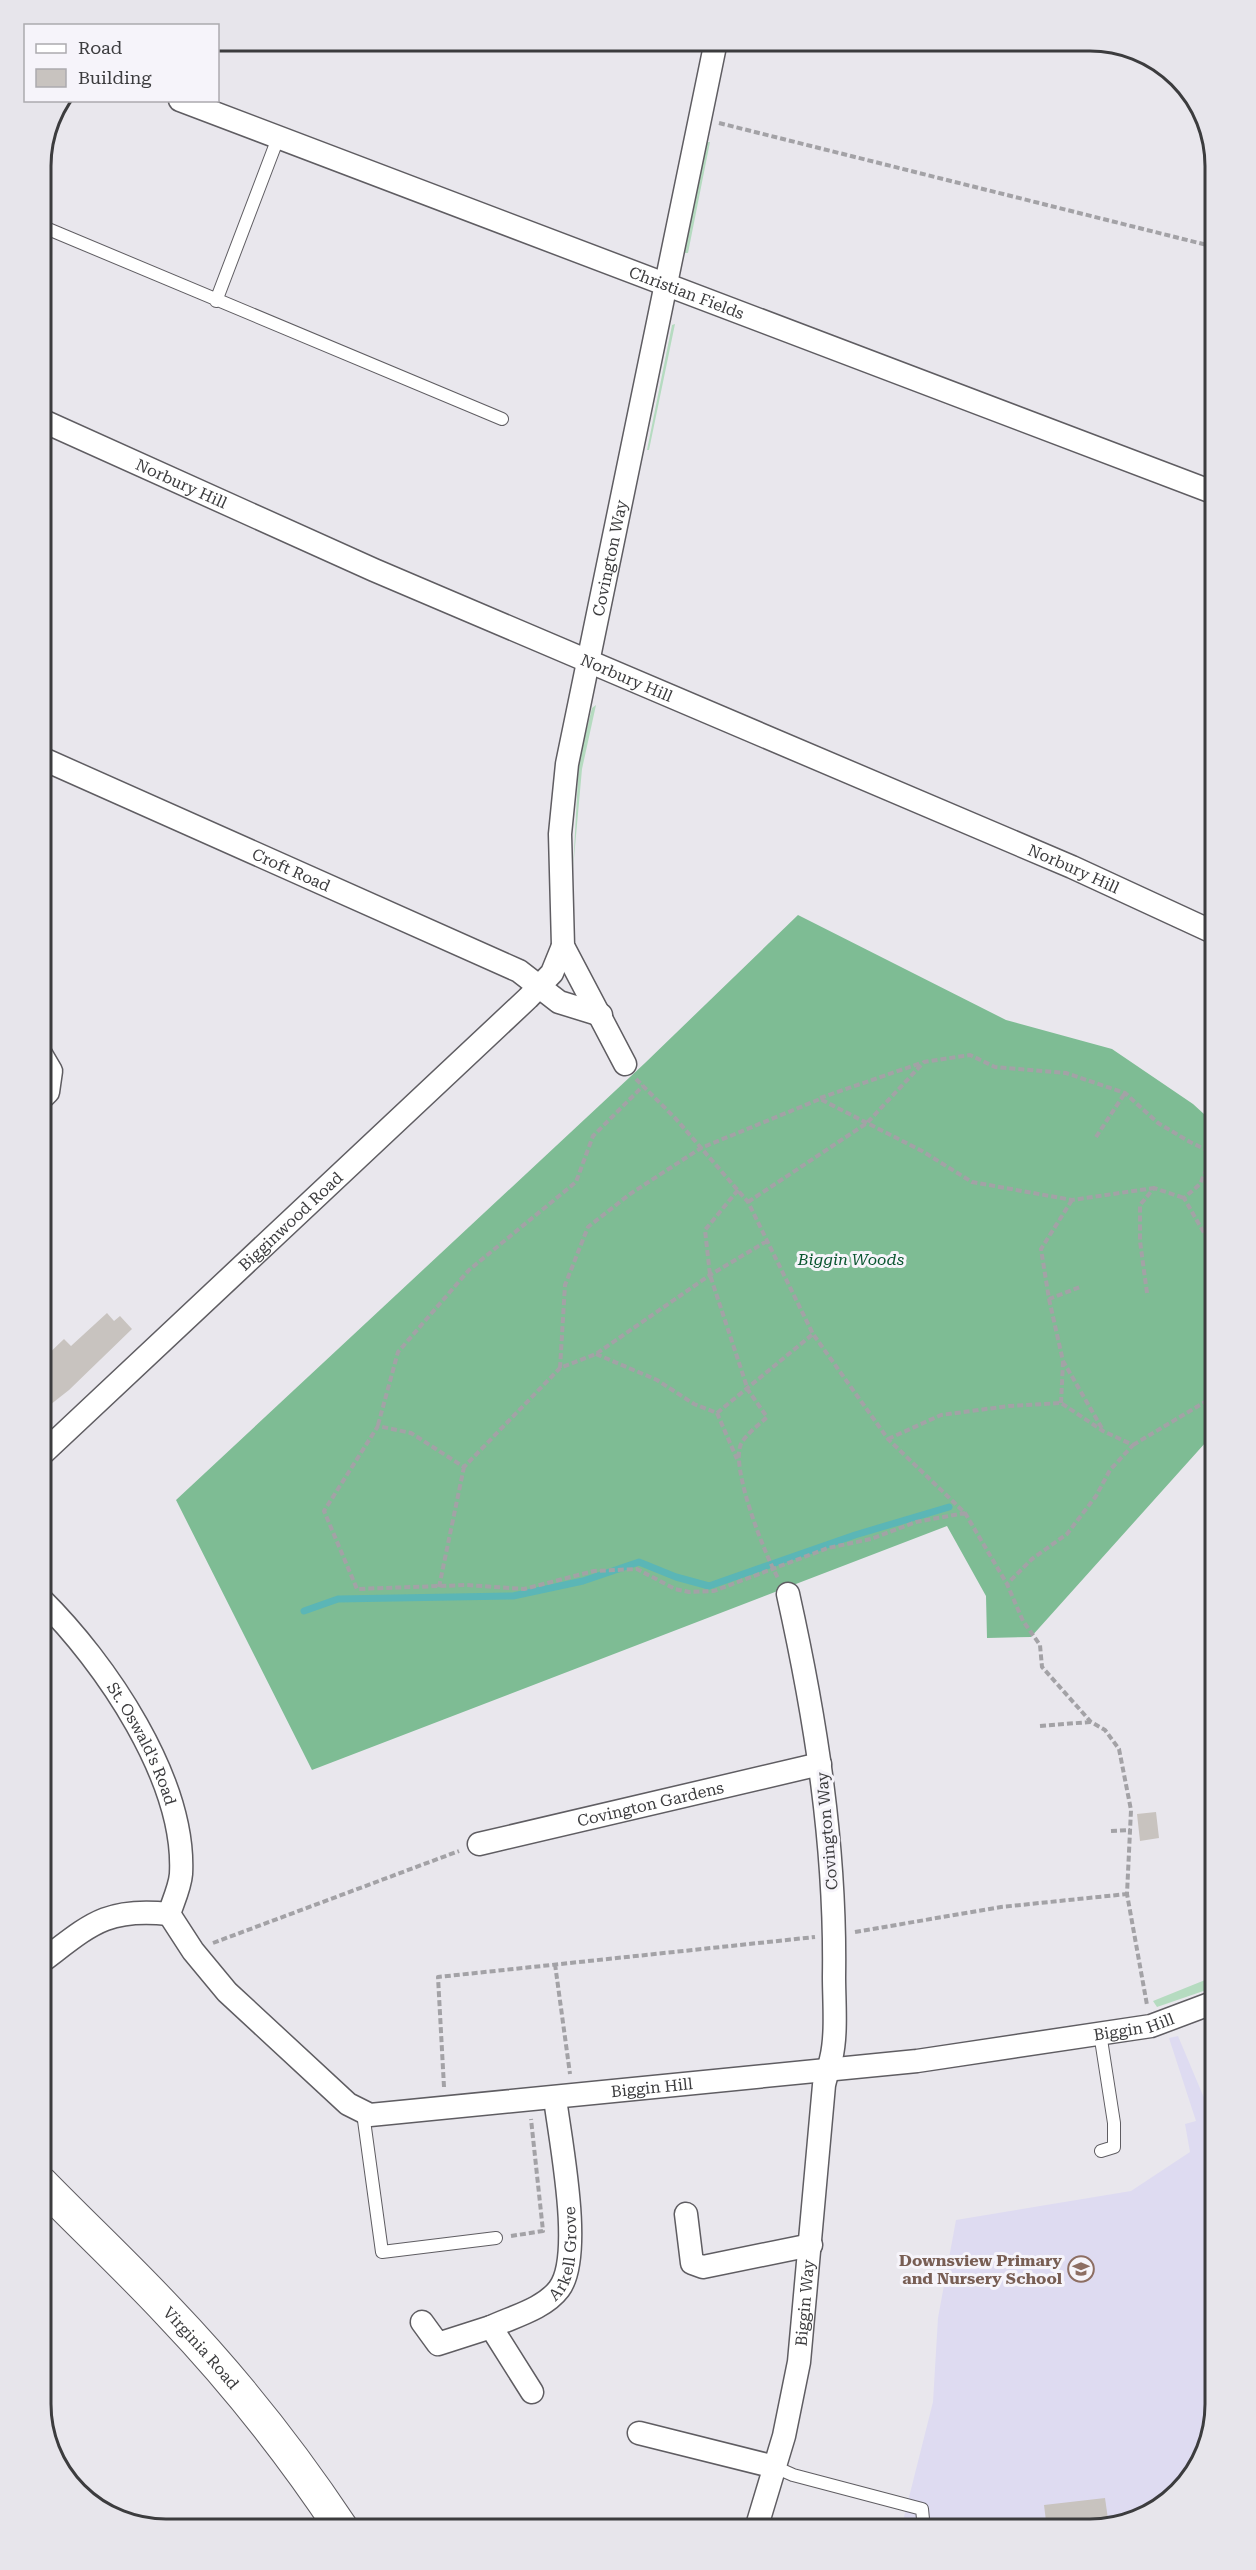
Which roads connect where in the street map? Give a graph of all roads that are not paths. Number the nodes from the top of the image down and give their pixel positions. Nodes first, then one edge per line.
1 (714, 51) edge
2 (185, 102) edge
3 (278, 138) junction
4 (51, 230) edge
5 (667, 283) junction
6 (216, 301) junction
7 (501, 419) dead end
8 (51, 425) edge
9 (1192, 483) junction
10 (1205, 484) edge
11 (1205, 489) edge
12 (589, 662) junction
13 (51, 762) edge
14 (1205, 928) edge
15 (563, 946) junction
16 (540, 986) junction
17 (601, 1015) junction
18 (628, 1069) road end
19 (51, 1446) edge
20 (788, 1594) road end
21 (51, 1610) edge
22 (820, 1764) junction
23 (479, 1844) road end
24 (169, 1914) junction
25 (51, 1954) edge
26 (1205, 2007) edge
27 (1100, 2033) junction
28 (826, 2071) junction
29 (564, 2097) junction
30 (363, 2113) junction
31 (1101, 2151) dead end
32 (51, 2194) edge
33 (686, 2214) dead end
34 (496, 2238) road end
35 (812, 2245) junction
36 (423, 2322) dead end
37 (491, 2327) junction
38 (532, 2392) dead end
39 (639, 2433) dead end
40 (775, 2467) junction
41 (335, 2519) edge
42 (759, 2519) edge
43 (923, 2519) edge

1 - 5 street, Covington Way
2 - 3 street, Christian Fields
3 - 5 street, Christian Fields
3 - 6 lane
4 - 6 lane
5 - 9 street, Christian Fields
5 - 12 street, Covington Way
6 - 7 lane
8 - 12 street, Norbury Hill
9 - 10 street, Christian Fields
9 - 11 street, Christian Fields
12 - 14 street, Norbury Hill
12 - 15 street, Covington Way
13 - 16 street, Croft Road
15 - 16 street, Bigginwood Road
15 - 17 street, Covington Way
16 - 17 street, Croft Road
16 - 19 street, Bigginwood Road
17 - 18 street, Covington Way
20 - 22 street, Covington Way
21 - 24 street, St. Oswald's Road
22 - 23 street, Covington Gardens
22 - 28 street, Covington Way
24 - 25 street
24 - 30 street
26 - 27 street, Biggin Hill
27 - 28 street, Biggin Hill
27 - 31 lane
28 - 29 street, Biggin Hill
28 - 35 street, Biggin Way
29 - 30 street, Biggin Hill
29 - 37 street, Arkell Grove
30 - 34 lane
32 - 41 street, Virginia Road
33 - 35 street
35 - 40 street, Biggin Way
36 - 37 street, Arkell Grove
37 - 38 street
39 - 40 street
40 - 42 street, Biggin Way
40 - 43 lane

